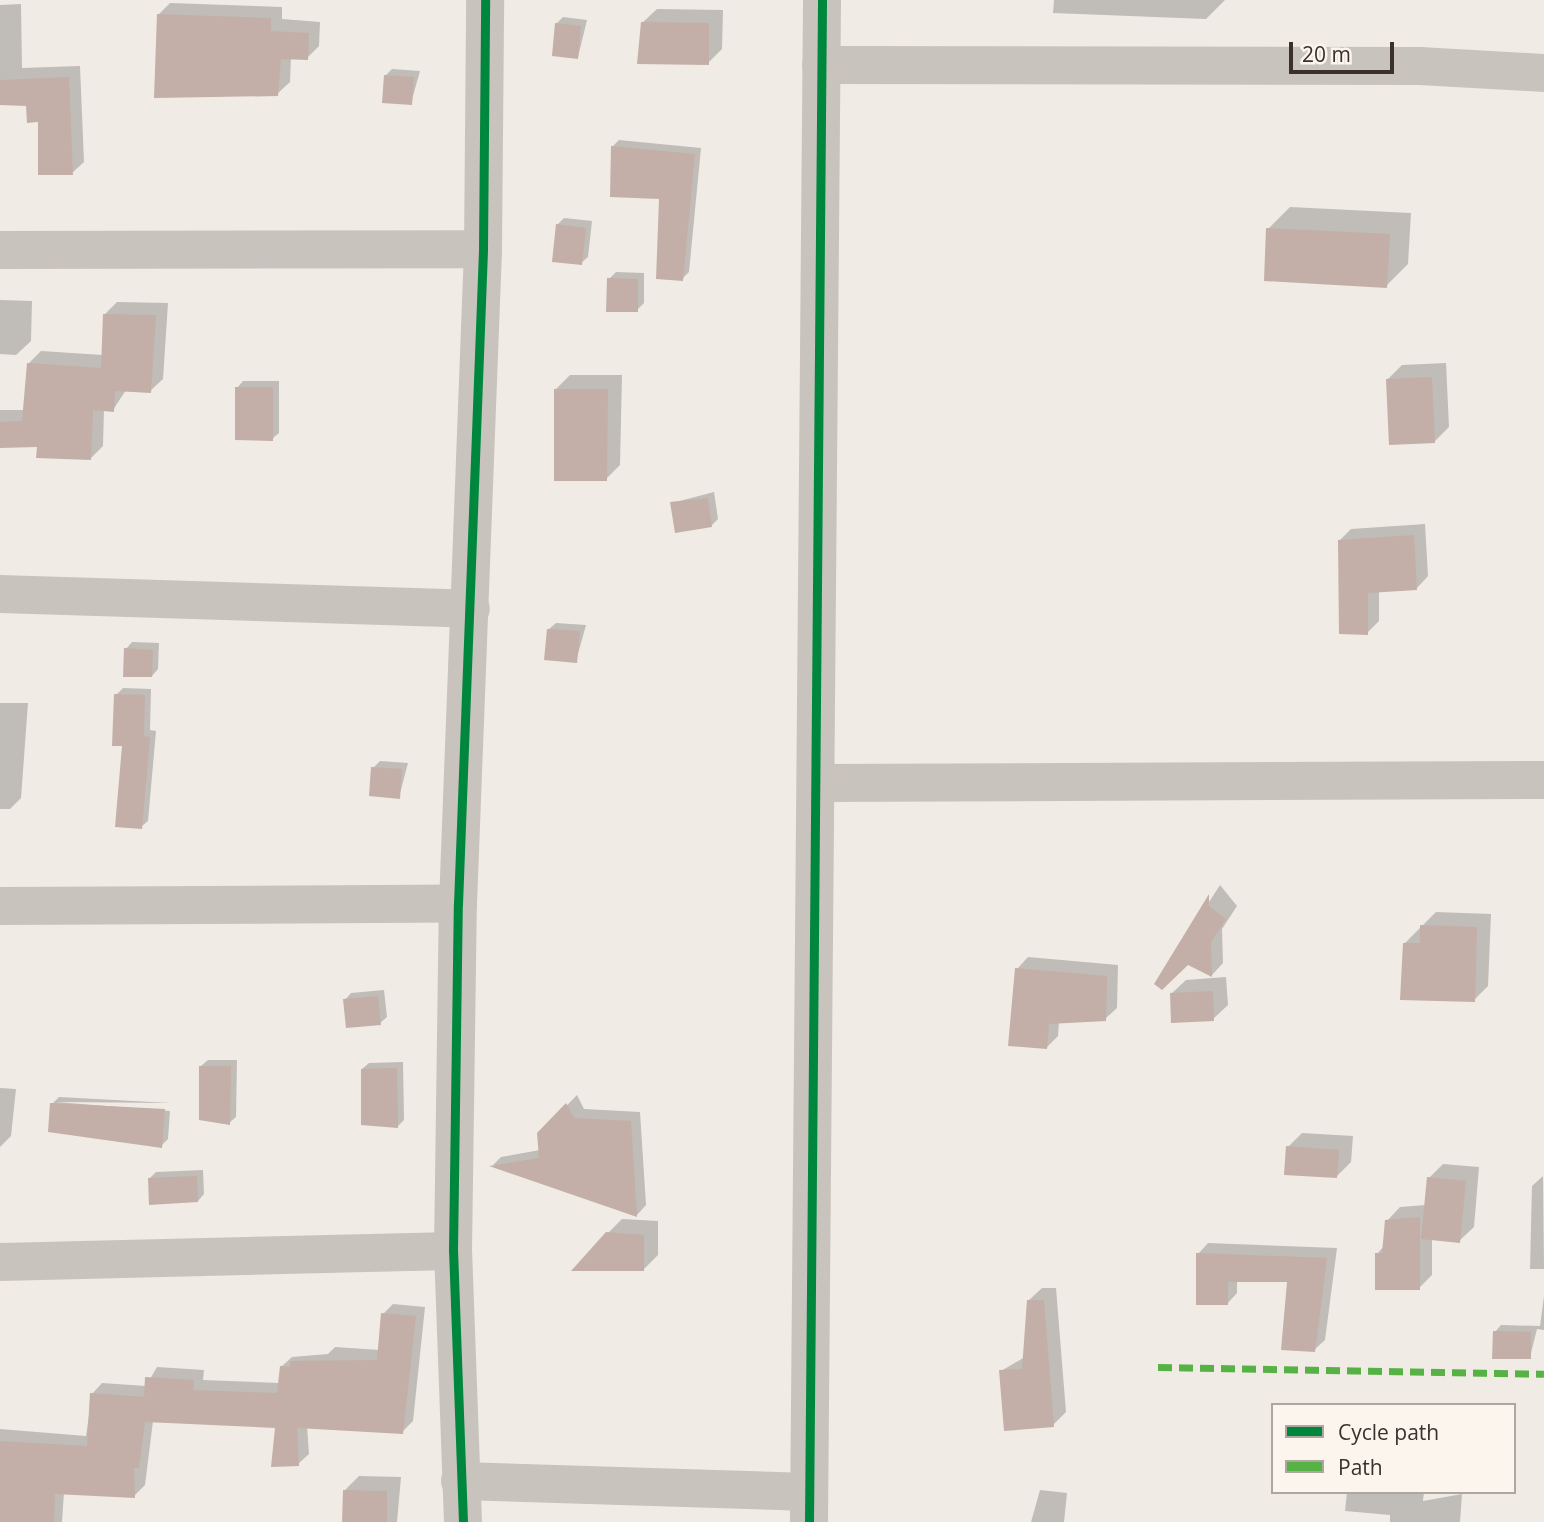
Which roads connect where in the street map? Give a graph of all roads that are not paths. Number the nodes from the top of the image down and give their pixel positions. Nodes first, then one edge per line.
1 (485, 0) edge
2 (822, 0) edge
3 (821, 65) junction
4 (1544, 73) edge
5 (483, 249) junction
6 (0, 250) edge
7 (0, 594) edge
8 (471, 609) junction
9 (1544, 780) edge
10 (818, 783) junction
11 (458, 904) junction
12 (0, 906) edge
13 (453, 1251) junction
14 (0, 1262) edge
15 (460, 1481) junction
16 (809, 1507) edge
17 (463, 1522) edge

1 - 5 street
2 - 3 street
3 - 4 street
3 - 10 street
5 - 6 street
5 - 8 street
7 - 8 street
8 - 11 street
9 - 10 street
10 - 16 street
11 - 12 street
11 - 13 street
13 - 14 street
13 - 15 street
15 - 16 street
15 - 17 street

